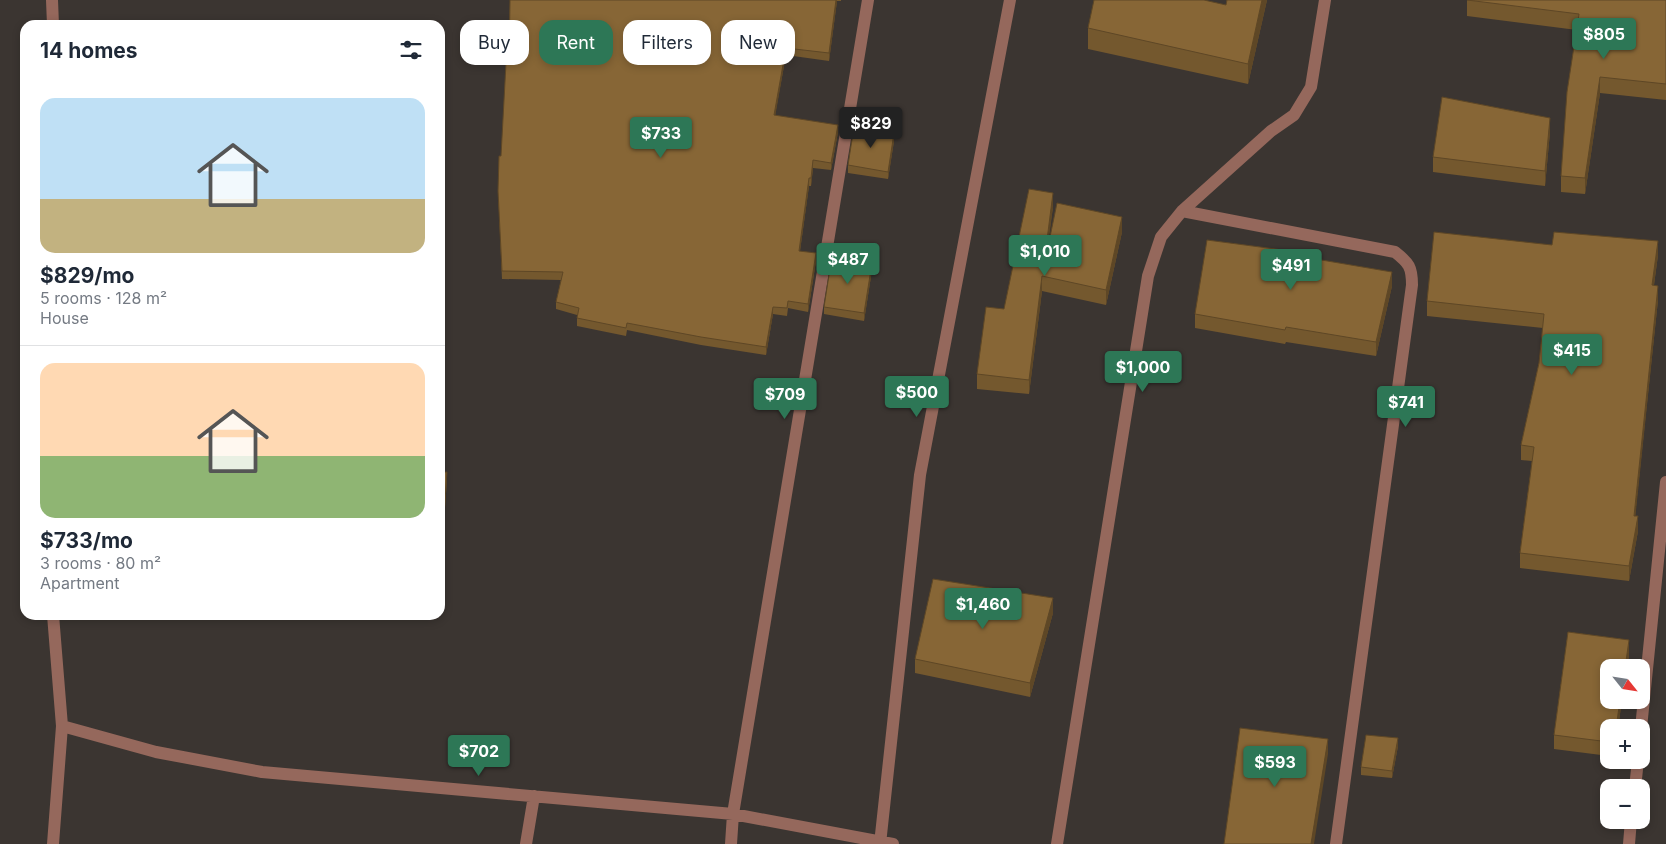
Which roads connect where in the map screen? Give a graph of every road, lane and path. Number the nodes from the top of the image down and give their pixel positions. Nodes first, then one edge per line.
1 (52, 0) edge
2 (868, 0) edge
3 (1010, 0) edge
4 (1325, 0) edge
5 (53, 20) edge
6 (1182, 210) junction
7 (1666, 482) edge
8 (53, 620) edge
9 (1642, 719) edge
10 (62, 726) junction
11 (534, 796) junction
12 (733, 814) junction
13 (1631, 829) edge
14 (884, 843) edge
15 (53, 844) edge
16 (526, 844) edge
17 (731, 844) edge
18 (1057, 844) edge
19 (1336, 844) edge
20 (1629, 844) edge

1 - 5 street
2 - 12 street
3 - 14 street
4 - 6 street
6 - 18 street
6 - 19 street
7 - 9 street
8 - 10 street
10 - 11 street
10 - 15 street
11 - 12 street
11 - 16 street
12 - 14 street
12 - 17 street
13 - 20 street

